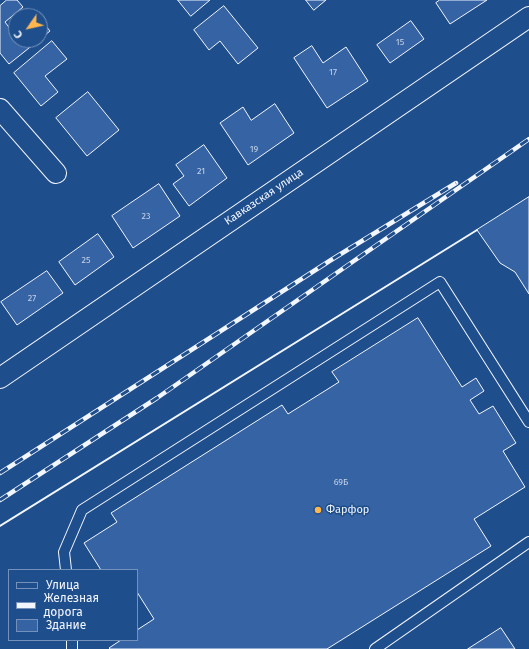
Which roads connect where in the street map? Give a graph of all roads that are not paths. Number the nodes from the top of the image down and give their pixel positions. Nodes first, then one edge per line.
1 (529, 17) edge
2 (0, 109) edge
3 (56, 173) dead end
4 (0, 378) edge
5 (529, 422) edge
6 (529, 542) edge
7 (66, 569) edge
8 (375, 649) edge

1 - 4 street, Кавказская улица
2 - 3 street
5 - 7 lane
6 - 8 lane

